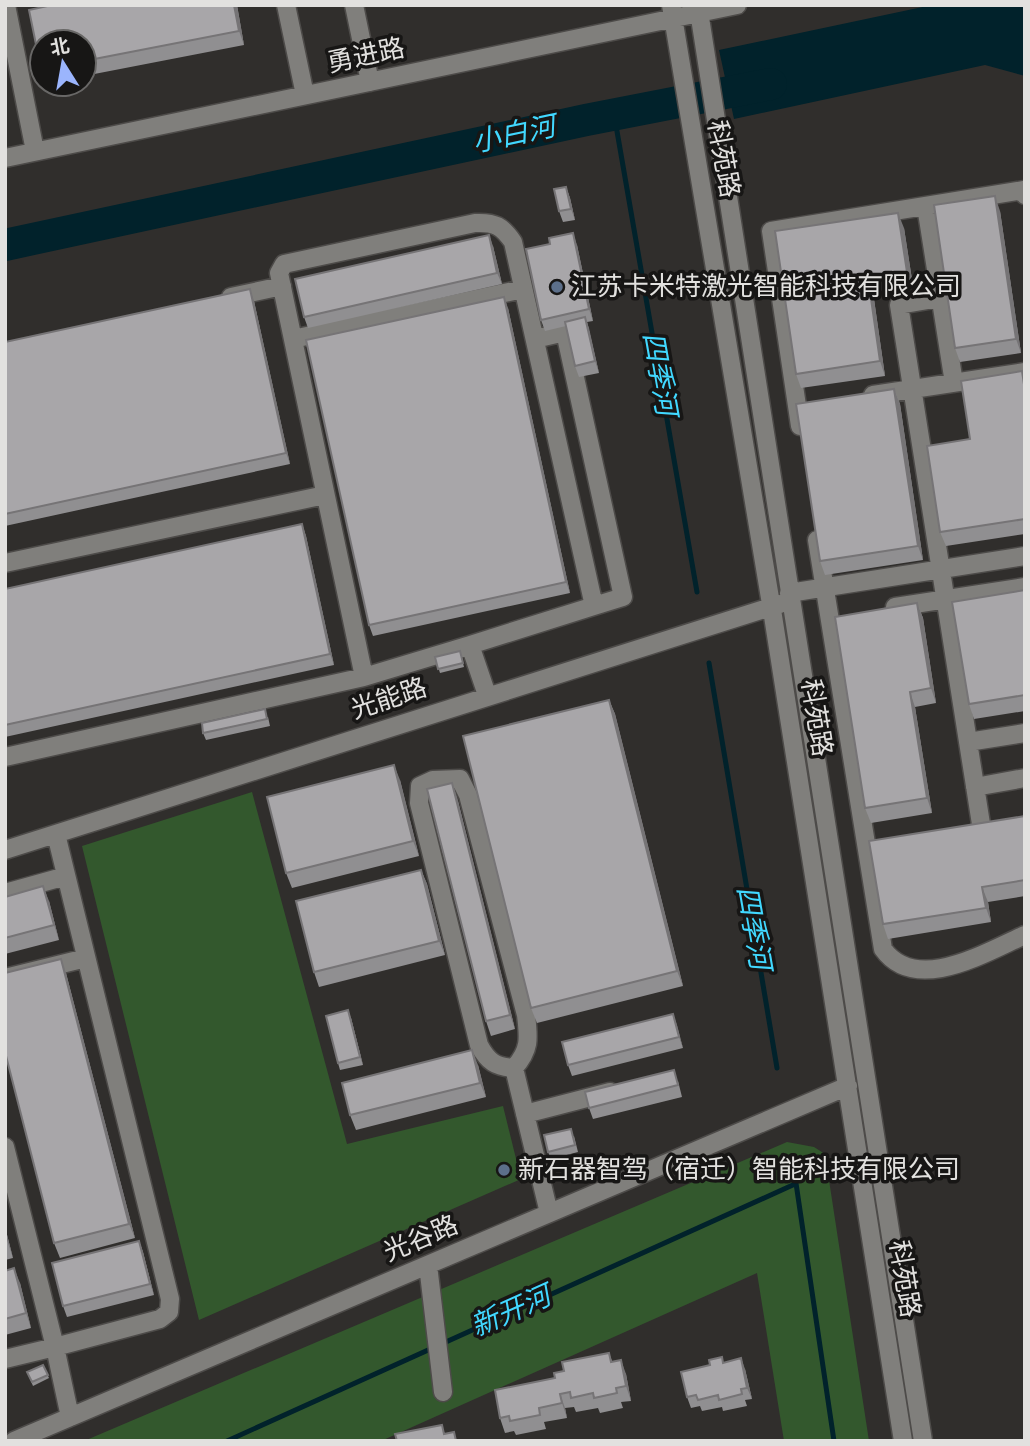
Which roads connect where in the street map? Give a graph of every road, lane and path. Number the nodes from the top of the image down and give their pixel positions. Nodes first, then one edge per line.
1 (6, 5) edge
2 (286, 5) edge
3 (354, 5) edge
4 (737, 5) edge
5 (698, 9) edge
6 (672, 12) edge
7 (370, 82) junction
8 (305, 95) junction
9 (36, 151) junction
10 (5, 158) edge
11 (1025, 191) edge
12 (926, 206) junction
13 (282, 286) junction
14 (523, 289) junction
15 (940, 298) junction
16 (216, 300) edge
17 (293, 339) junction
18 (535, 339) junction
19 (1025, 372) edge
20 (954, 383) junction
21 (912, 389) junction
22 (861, 397) edge
23 (803, 446) edge
24 (326, 495) junction
25 (815, 523) edge
26 (1025, 556) edge
27 (5, 563) edge
28 (941, 570) junction
29 (1025, 586) edge
30 (824, 588) junction
31 (789, 597) junction
32 (946, 599) junction
33 (594, 606) junction
34 (771, 606) junction
35 (881, 610) edge
36 (470, 645) junction
37 (363, 677) junction
38 (487, 695) junction
39 (1025, 733) edge
40 (968, 743) junction
41 (5, 757) edge
42 (1025, 779) edge
43 (975, 787) junction
44 (1003, 820) edge
45 (56, 834) junction
46 (890, 839) edge
47 (864, 843) junction
48 (5, 850) edge
49 (66, 876) junction
50 (5, 893) edge
51 (1025, 935) edge
52 (86, 958) junction
53 (5, 978) edge
54 (514, 1068) junction
55 (848, 1086) junction
56 (628, 1087) edge
57 (525, 1114) junction
58 (5, 1147) edge
59 (549, 1213) junction
60 (428, 1265) junction
61 (55, 1347) junction
62 (5, 1359) edge
63 (443, 1392) dead end
64 (70, 1417) junction
65 (14, 1441) edge
66 (903, 1441) edge
67 (923, 1441) edge

1 - 9 street
2 - 8 street
3 - 7 street
4 - 5 street, 勇进路
5 - 6 street, 勇进路
5 - 31 street, 科苑路
6 - 7 street, 勇进路
6 - 34 street, 科苑路
7 - 8 street, 勇进路
8 - 9 street, 勇进路
9 - 10 street, 勇进路
11 - 12 street
12 - 15 street
12 - 23 street
13 - 14 street
13 - 16 street
13 - 17 street
14 - 17 street
14 - 18 street
15 - 20 street
15 - 21 street
17 - 24 street
18 - 33 street
18 - 33 street
19 - 20 street
20 - 21 street
21 - 22 street
21 - 28 street
24 - 27 street
24 - 37 street
25 - 30 street
26 - 28 street, 光能路
28 - 30 street, 光能路
28 - 32 street
29 - 32 street
30 - 31 street, 光能路
30 - 47 street
31 - 34 street, 光能路
31 - 67 street, 科苑路
32 - 35 street
32 - 40 street
33 - 36 street
34 - 38 street, 光能路
34 - 55 street, 科苑路
36 - 37 street
36 - 38 street
37 - 41 street
38 - 45 street, 光能路
39 - 40 street
40 - 43 street
42 - 43 street
43 - 44 street
45 - 48 street, 光能路
45 - 49 street
46 - 47 street
47 - 51 street
49 - 50 street
49 - 52 street
52 - 53 street
52 - 61 street
54 - 54 street
54 - 57 street
55 - 59 street, 光谷路
55 - 66 street, 科苑路
56 - 57 street
57 - 59 street
58 - 61 street
59 - 60 street, 光谷路
60 - 63 street
60 - 64 street, 光谷路
61 - 62 street
61 - 64 street
64 - 65 street, 光谷路

